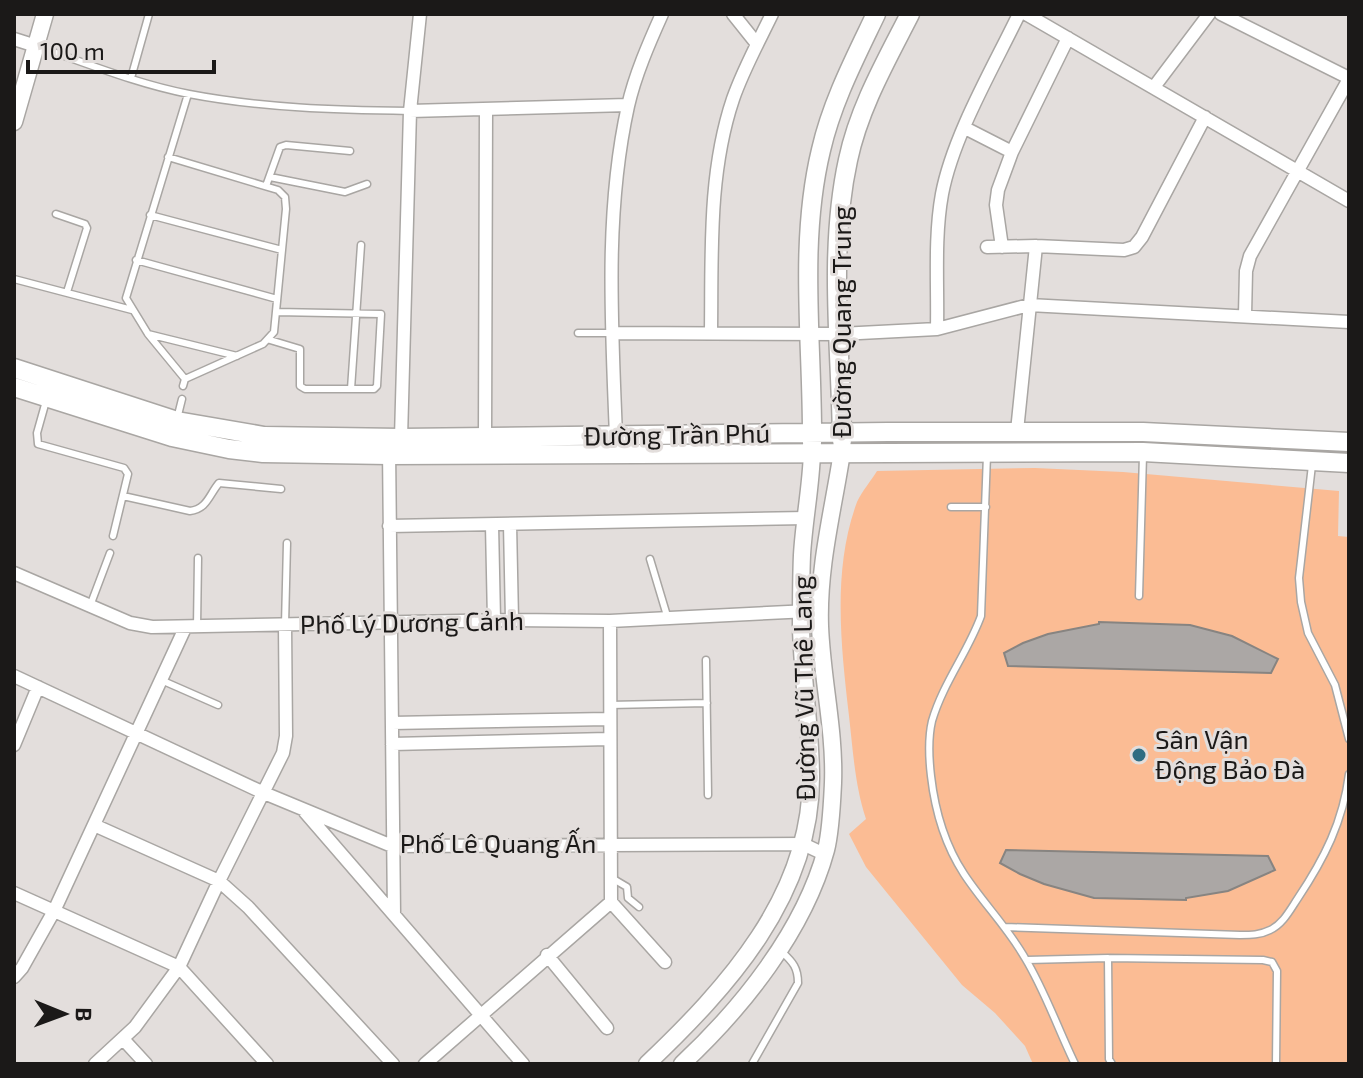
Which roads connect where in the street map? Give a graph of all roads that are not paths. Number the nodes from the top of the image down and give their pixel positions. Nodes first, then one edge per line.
1 (45, 14) edge
2 (149, 14) edge
3 (420, 14) edge
4 (662, 14) edge
5 (733, 14) edge
6 (772, 14) edge
7 (876, 14) edge
8 (910, 14) edge
9 (1019, 14) edge
10 (1026, 14) edge
11 (1209, 14) edge
12 (1221, 14) edge
13 (1068, 38) junction
14 (14, 39) edge
15 (757, 44) junction
16 (36, 46) junction
17 (131, 78) junction
18 (1349, 78) edge
19 (1154, 87) junction
20 (188, 94) junction
21 (628, 105) junction
22 (486, 110) junction
23 (410, 111) junction
24 (1205, 117) junction
25 (14, 122) edge
26 (965, 128) junction
27 (350, 151) dead end
28 (1012, 152) junction
29 (168, 157) junction
30 (1296, 170) junction
31 (270, 177) junction
32 (367, 184) dead end
33 (266, 186) junction
34 (1349, 201) edge
35 (56, 214) dead end
36 (150, 215) junction
37 (361, 245) dead end
38 (1036, 246) junction
39 (987, 247) dead end
40 (1002, 247) junction
41 (282, 250) junction
42 (136, 260) junction
43 (14, 279) edge
44 (67, 292) junction
45 (277, 299) junction
46 (1029, 305) junction
47 (132, 310) junction
48 (276, 312) junction
49 (357, 313) junction
50 (1245, 315) junction
51 (1349, 322) edge
52 (937, 329) junction
53 (711, 332) junction
54 (578, 333) dead end
55 (612, 333) junction
56 (148, 334) junction
57 (810, 334) junction
58 (840, 334) junction
59 (270, 340) junction
60 (237, 356) junction
61 (14, 368) edge
62 (14, 387) edge
63 (351, 389) junction
64 (47, 397) junction
65 (182, 399) dead end
66 (174, 429) junction
67 (1017, 431) junction
68 (842, 432) junction
69 (1143, 432) junction
70 (813, 433) junction
71 (485, 437) junction
72 (616, 437) junction
73 (1349, 442) edge
74 (393, 444) junction
75 (812, 452) junction
76 (842, 452) junction
77 (987, 452) junction
78 (1143, 452) junction
79 (1312, 460) junction
80 (1349, 463) edge
81 (281, 489) dead end
82 (123, 496) junction
83 (951, 507) dead end
84 (986, 507) junction
85 (807, 518) junction
86 (510, 524) junction
87 (492, 525) junction
88 (389, 526) junction
89 (113, 536) dead end
90 (287, 543) dead end
91 (110, 553) dead end
92 (198, 558) dead end
93 (650, 559) dead end
94 (14, 573) edge
95 (1139, 596) dead end
96 (90, 606) junction
97 (820, 611) junction
98 (801, 612) junction
99 (668, 619) junction
100 (494, 620) junction
101 (512, 620) junction
102 (610, 621) junction
103 (390, 623) junction
104 (285, 625) junction
105 (191, 627) junction
106 (706, 660) dead end
107 (14, 676) edge
108 (161, 680) junction
109 (38, 687) junction
110 (707, 703) junction
111 (218, 705) dead end
112 (609, 705) junction
113 (608, 719) junction
114 (392, 723) junction
115 (137, 733) junction
116 (609, 739) junction
117 (1349, 739) edge
118 (392, 744) junction
119 (14, 745) edge
120 (1349, 774) edge
121 (264, 793) junction
122 (708, 795) dead end
123 (303, 810) junction
124 (94, 825) junction
125 (803, 844) junction
126 (610, 845) junction
127 (392, 846) junction
128 (824, 854) junction
129 (610, 877) junction
130 (219, 881) junction
131 (14, 893) edge
132 (611, 902) junction
133 (639, 907) dead end
134 (54, 911) junction
135 (394, 915) junction
136 (1005, 927) junction
137 (779, 950) junction
138 (547, 955) junction
139 (1108, 958) junction
140 (1027, 960) junction
141 (665, 962) dead end
142 (179, 967) junction
143 (14, 977) edge
144 (479, 1014) junction
145 (607, 1028) dead end
146 (123, 1039) junction
147 (95, 1064) edge
148 (146, 1064) edge
149 (267, 1064) edge
150 (393, 1064) edge
151 (425, 1064) edge
152 (523, 1064) edge
153 (647, 1064) edge
154 (682, 1064) edge
155 (752, 1064) edge
156 (1075, 1064) edge
157 (1112, 1064) edge
158 (1276, 1064) edge

1 - 16 street
2 - 17 lane
3 - 23 street
4 - 21 street
5 - 15 street
6 - 15 street
7 - 57 main road, Đường Quang Trung
8 - 58 main road, Đường Quang Trung
9 - 26 street
10 - 13 street
11 - 19 street
12 - 18 street
13 - 19 street
13 - 28 street
14 - 16 street
15 - 53 street
16 - 17 lane
16 - 25 street
17 - 20 lane
18 - 30 street
19 - 24 street
20 - 23 lane
20 - 29 lane
21 - 22 street
21 - 55 street
22 - 23 street
22 - 71 street
23 - 74 street
24 - 30 street
24 - 38 street
26 - 28 street
26 - 52 street
27 - 31 lane
28 - 40 street
29 - 33 lane
29 - 36 lane
30 - 34 street
30 - 50 street
31 - 32 lane
31 - 33 lane
33 - 41 lane
35 - 44 lane
36 - 41 lane
36 - 42 lane
37 - 49 lane
38 - 40 street
38 - 46 street
39 - 40 street
41 - 45 lane
42 - 45 lane
42 - 47 lane
43 - 44 lane
44 - 47 lane
45 - 48 lane
46 - 50 street
46 - 52 street
46 - 67 street
47 - 56 lane
48 - 49 lane
48 - 59 lane
49 - 63 lane
49 - 63 lane
50 - 51 street
52 - 58 street
53 - 55 street
53 - 57 street
54 - 55 lane
55 - 72 street
56 - 60 lane
56 - 60 lane
57 - 58 street
57 - 70 main road, Đường Quang Trung
58 - 68 main road, Đường Quang Trung
59 - 60 lane
59 - 63 lane
61 - 66 main road, Đường Trần Phú
62 - 64 main road, Đường Trần Phú
64 - 66 main road, Đường Trần Phú
64 - 82 lane
65 - 66 lane
66 - 74 main road, Đường Trần Phú
67 - 68 main road, Đường Trần Phú
67 - 69 main road, Đường Trần Phú
68 - 70 main road, Đường Trần Phú
68 - 76 main road, Đường Quang Trung
69 - 73 main road, Đường Trần Phú
69 - 78 lane
70 - 72 main road, Đường Trần Phú
70 - 75 main road, Đường Quang Trung
71 - 72 main road, Đường Trần Phú
71 - 74 main road, Đường Trần Phú
74 - 75 main road, Đường Trần Phú
74 - 88 street
75 - 76 main road, Đường Trần Phú
75 - 85 street, Đường Vũ Thê Lang
76 - 77 main road, Đường Trần Phú
76 - 97 street, Đường Vũ Thê Lang
77 - 78 main road, Đường Trần Phú
77 - 84 lane
78 - 79 main road, Đường Trần Phú
78 - 95 lane
79 - 80 main road, Đường Trần Phú
79 - 117 lane
81 - 82 lane
82 - 89 lane
83 - 84 lane
84 - 136 lane
85 - 86 street
85 - 98 street, Đường Vũ Thê Lang
86 - 87 street
86 - 101 street
87 - 88 street
87 - 100 street
88 - 103 street
90 - 104 lane
91 - 96 lane
92 - 105 lane
93 - 99 lane
94 - 96 street, Phố Lý Dương Cảnh
96 - 105 street, Phố Lý Dương Cảnh
97 - 98 street, Phố Lý Dương Cảnh
97 - 128 street, Đường Vũ Thê Lang
98 - 99 street, Phố Lý Dương Cảnh
98 - 125 street, Đường Vũ Thê Lang
99 - 102 street, Phố Lý Dương Cảnh
100 - 101 street, Phố Lý Dương Cảnh
100 - 103 street, Phố Lý Dương Cảnh
101 - 102 street, Phố Lý Dương Cảnh
102 - 112 street
103 - 104 street, Phố Lý Dương Cảnh
103 - 114 street
104 - 105 street, Phố Lý Dương Cảnh
104 - 121 street
105 - 108 street
106 - 110 lane
107 - 109 street, Phố Lê Quang Ấn
108 - 111 lane
108 - 115 street
109 - 115 street, Phố Lê Quang Ấn
109 - 119 street
110 - 112 lane
110 - 122 lane
112 - 113 street
113 - 114 street
113 - 116 street
114 - 118 street
115 - 121 street, Phố Lê Quang Ấn
115 - 124 street
116 - 118 street
116 - 126 street
118 - 127 street
120 - 136 lane
121 - 123 street, Phố Lê Quang Ấn
121 - 130 street
123 - 127 street, Phố Lê Quang Ấn
123 - 135 street
124 - 130 street
124 - 134 street
125 - 126 street, Phố Lê Quang Ấn
125 - 128 street, Phố Lê Quang Ấn
125 - 153 street, Đường Vũ Thê Lang
126 - 127 street, Phố Lê Quang Ấn
126 - 129 street
127 - 135 street
128 - 137 street, Đường Vũ Thê Lang
129 - 132 street
129 - 133 lane
130 - 142 street
130 - 150 street
131 - 134 street
132 - 138 street
132 - 141 street
134 - 142 street
134 - 143 street
135 - 144 street
136 - 140 lane
137 - 154 street, Đường Vũ Thê Lang
137 - 155 lane
138 - 144 street
138 - 145 street
139 - 140 lane
139 - 157 lane
139 - 158 lane
140 - 156 lane
142 - 146 street
142 - 149 street
144 - 151 street
144 - 152 street
146 - 147 street
146 - 148 street

